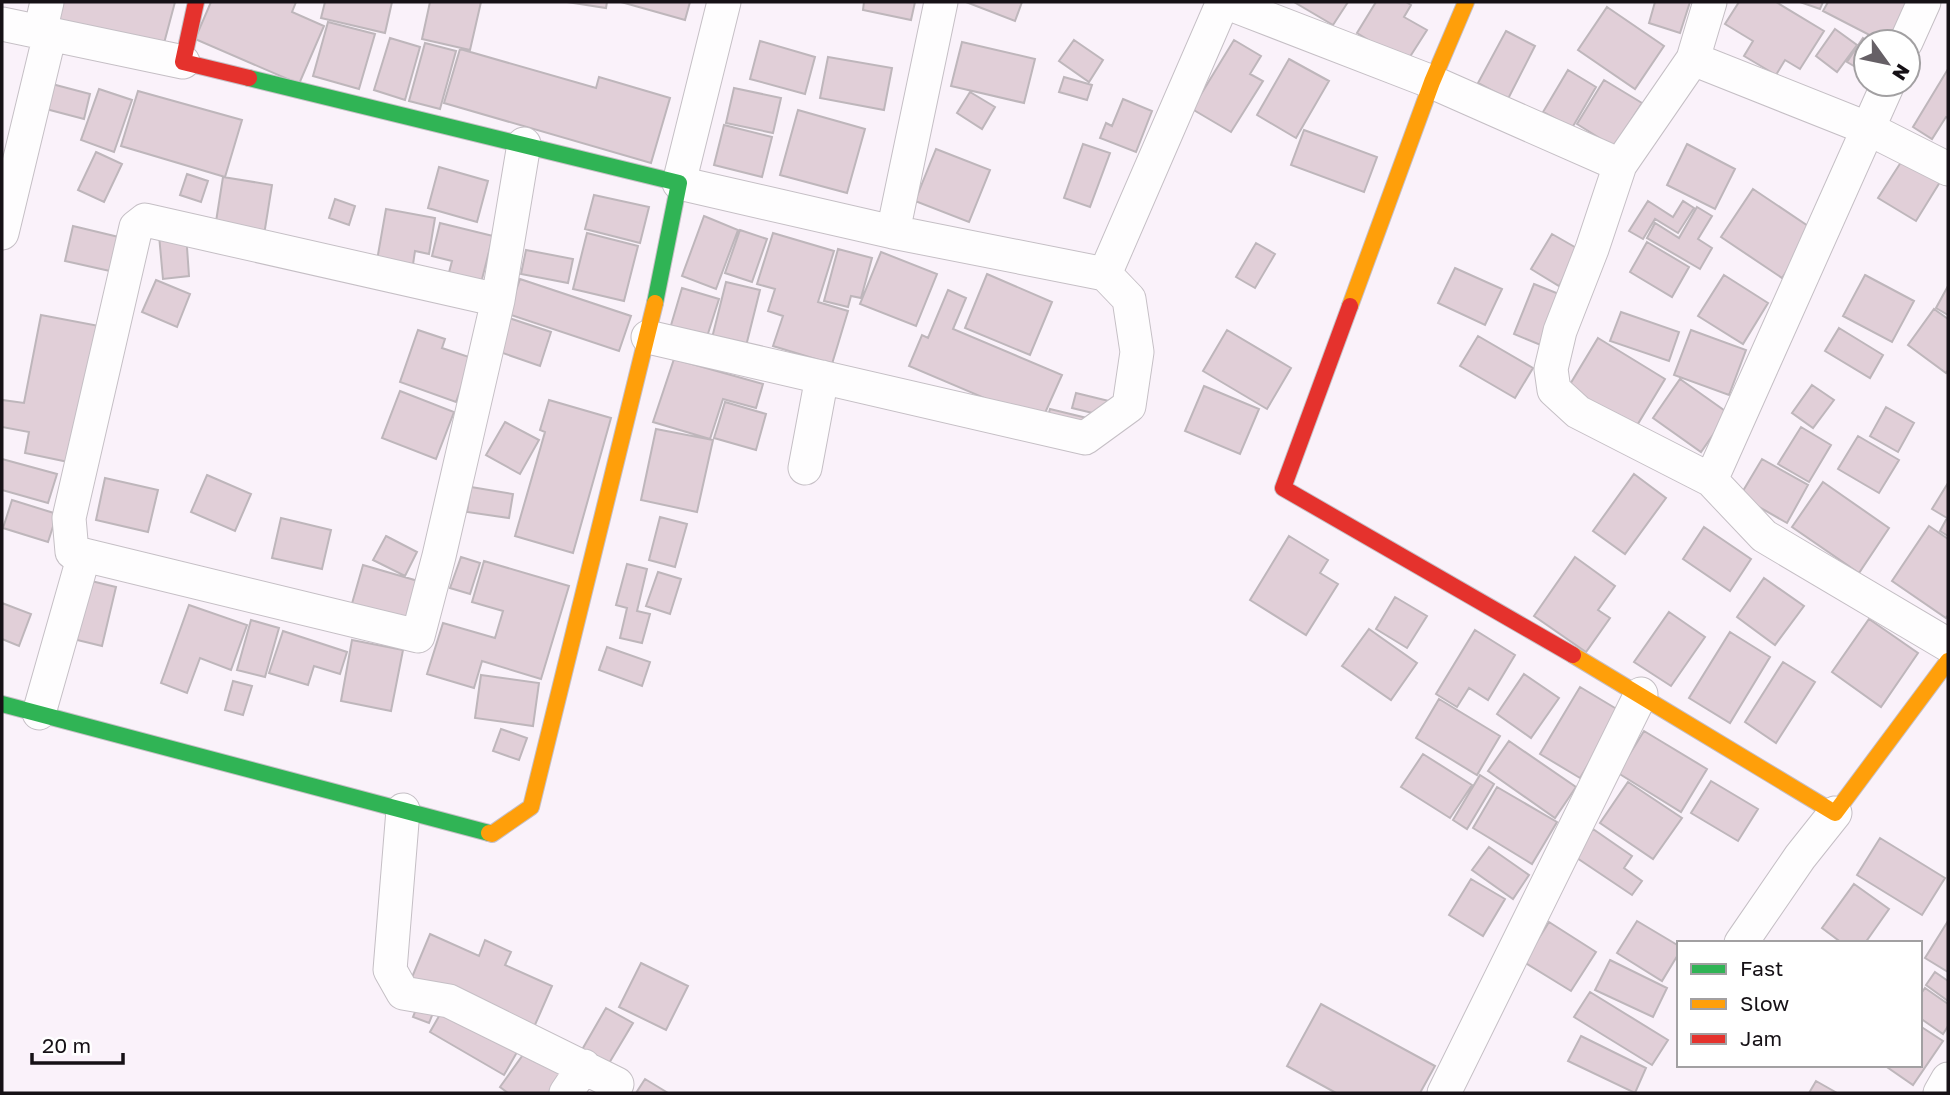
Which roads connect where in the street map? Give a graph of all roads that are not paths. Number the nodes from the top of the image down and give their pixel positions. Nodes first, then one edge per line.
1 (197, 2) edge
2 (723, 2) edge
3 (941, 2) edge
4 (1224, 2) edge
5 (1466, 2) edge
6 (1710, 2) edge
7 (1924, 2) edge
8 (46, 23) edge
9 (2, 24) edge
10 (1912, 28) edge
11 (1693, 59) junction
12 (183, 62) junction
13 (1432, 82) junction
14 (1882, 98) edge
15 (1869, 129) junction
16 (524, 144) junction
17 (1620, 165) junction
18 (1948, 169) edge
19 (679, 183) junction
20 (893, 232) junction
21 (2, 233) edge
22 (1105, 274) junction
23 (498, 300) junction
24 (648, 337) junction
25 (822, 377) junction
26 (805, 468) dead end
27 (1711, 480) junction
28 (84, 555) junction
29 (1948, 645) edge
30 (1948, 661) edge
31 (1641, 694) junction
32 (2, 704) edge
33 (39, 713) junction
34 (403, 810) junction
35 (1835, 813) junction
36 (1742, 941) edge
37 (584, 1066) junction
38 (1948, 1079) edge
39 (617, 1084) dead end
40 (566, 1093) edge
41 (1444, 1093) edge
42 (1940, 1093) edge

1 - 12 street
2 - 19 street
3 - 20 street
4 - 13 street
4 - 22 street
5 - 13 street
6 - 11 street
7 - 10 street
8 - 9 street
8 - 12 street
8 - 21 street
11 - 15 street
11 - 17 street
12 - 16 street
13 - 17 street
13 - 31 street
14 - 15 street
15 - 18 street
15 - 27 street
16 - 19 street
16 - 23 street
17 - 27 street
19 - 20 street
19 - 24 street
20 - 22 street
22 - 25 street
23 - 28 street
23 - 28 street
24 - 25 street
24 - 34 street
25 - 26 street
27 - 29 street
28 - 33 street
30 - 35 street
31 - 35 street
31 - 41 street
32 - 33 street
33 - 34 street
34 - 37 street
35 - 36 street
37 - 39 street
37 - 40 street
38 - 42 street

